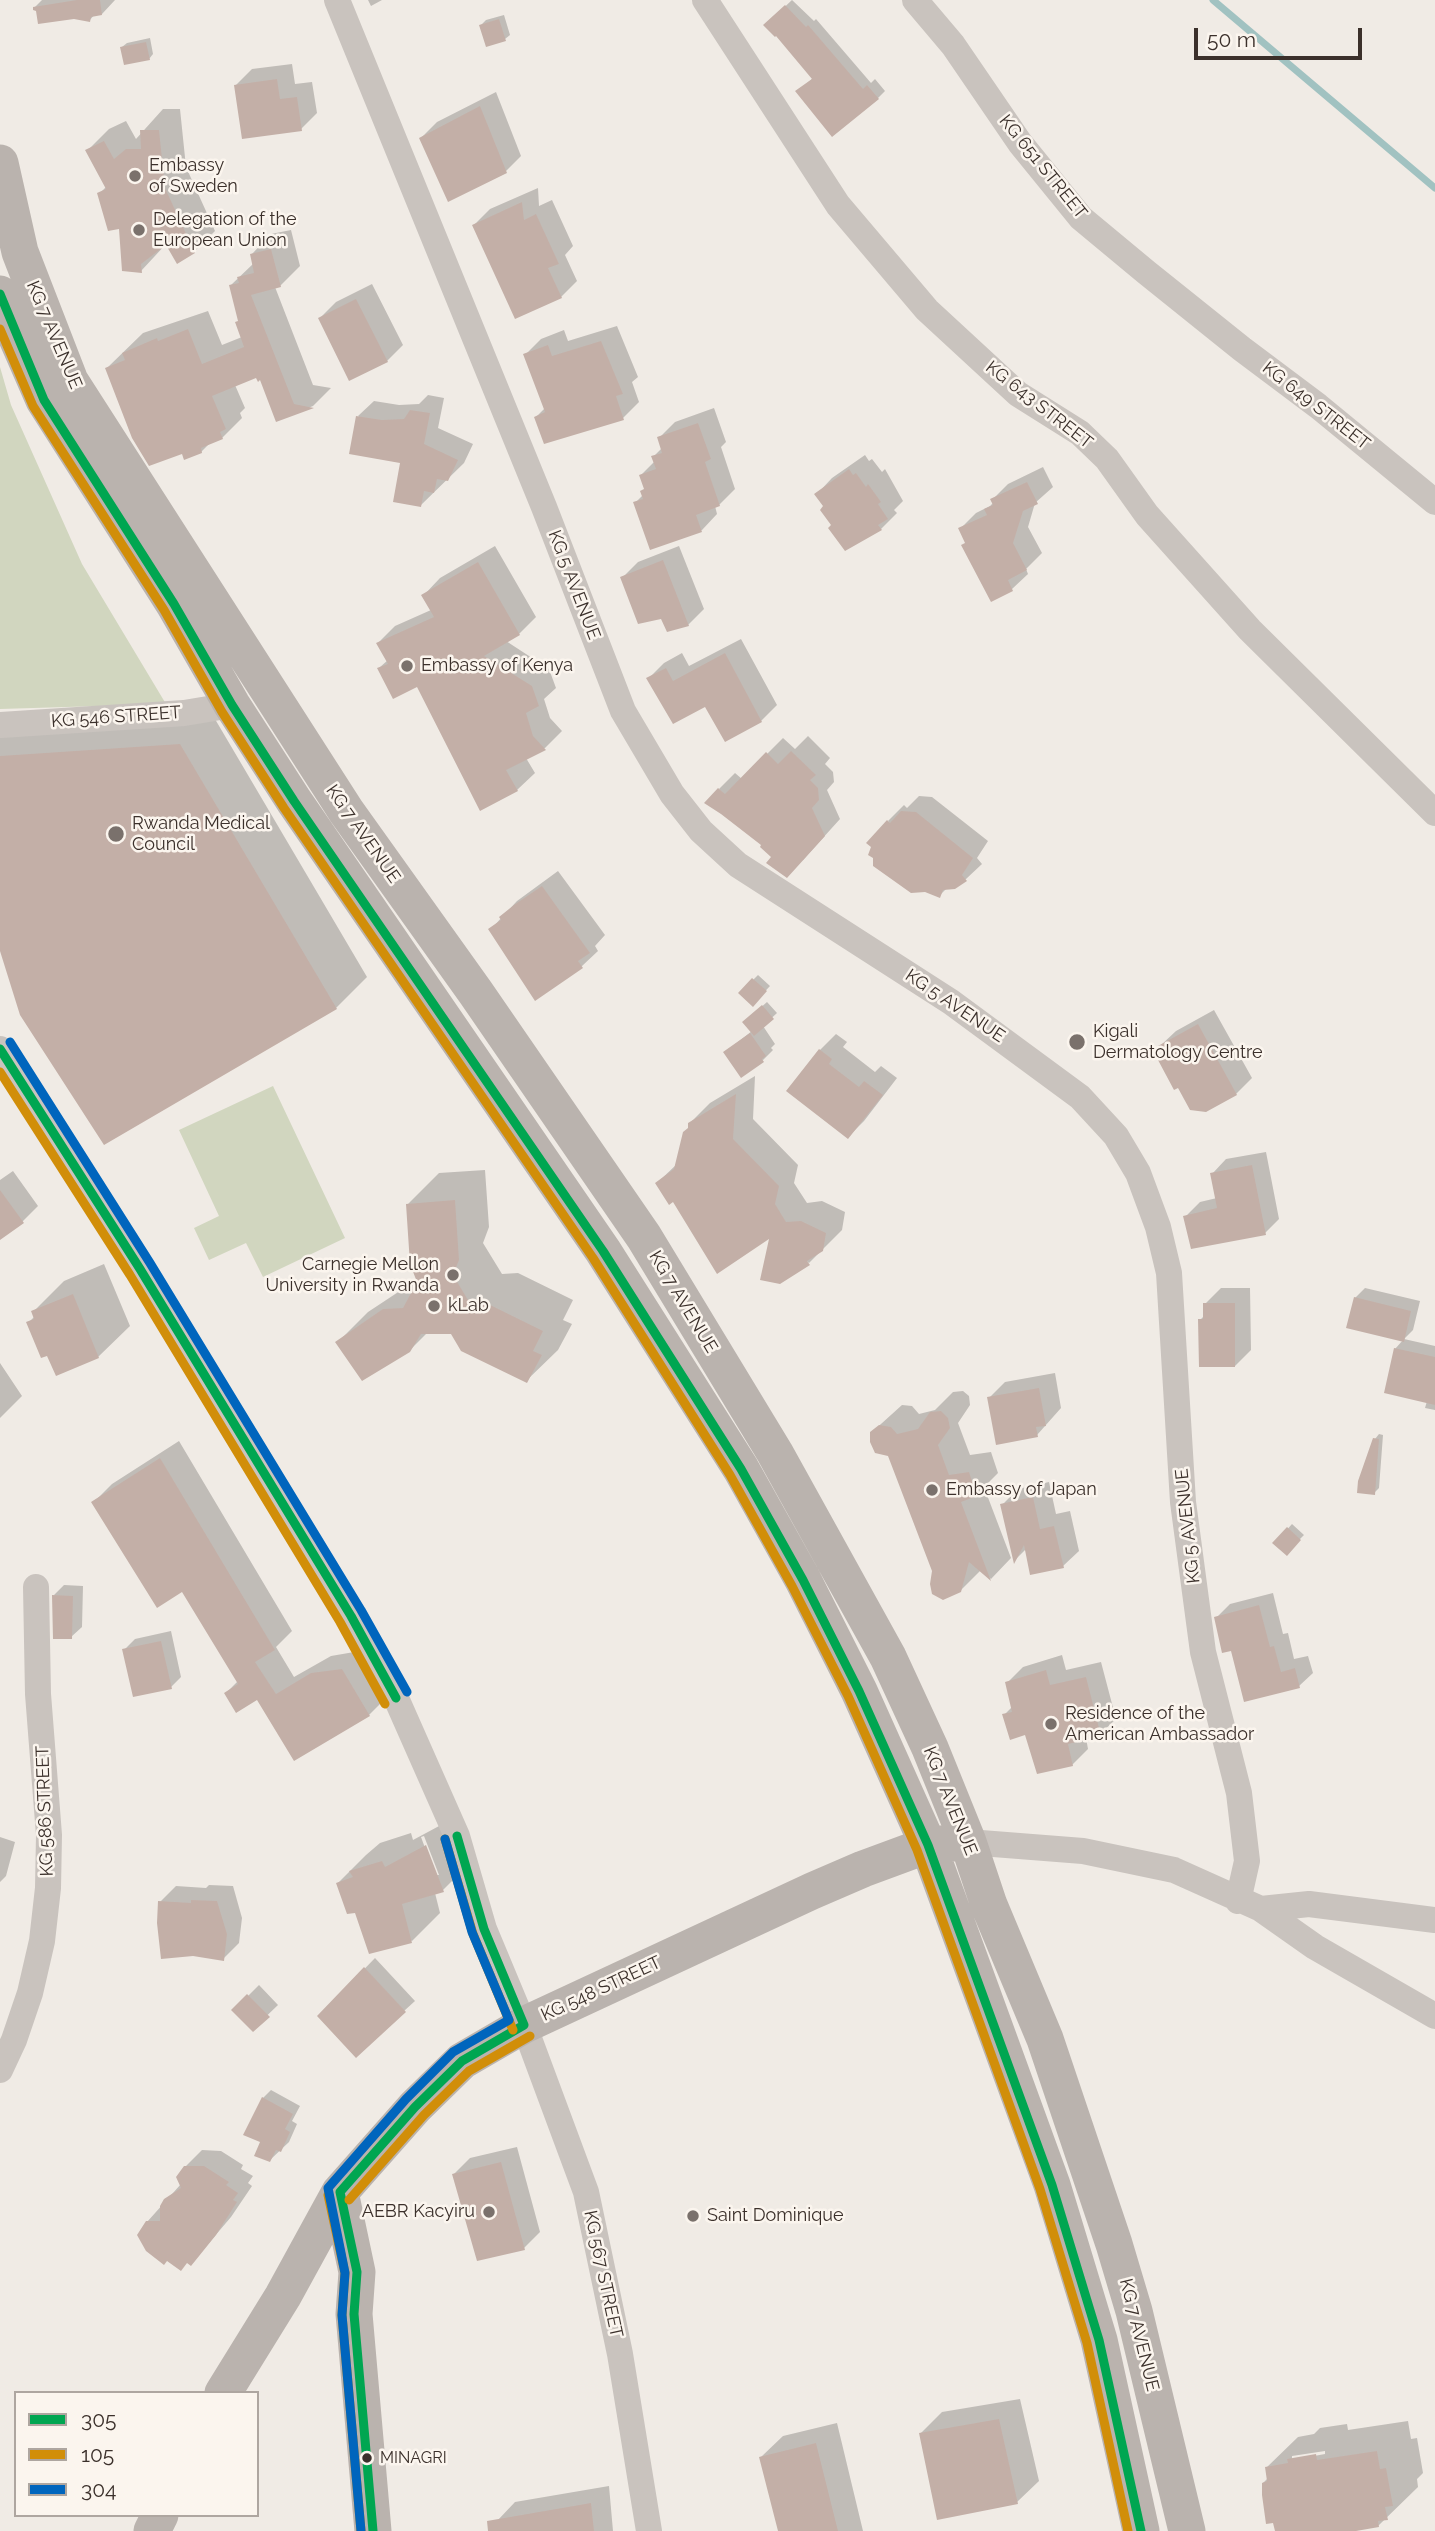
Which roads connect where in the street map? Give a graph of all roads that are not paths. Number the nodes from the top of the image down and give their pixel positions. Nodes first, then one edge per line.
1 (337, 0) edge
2 (705, 0) edge
3 (915, 0) edge
4 (0, 163) edge
5 (0, 294) edge
6 (1196, 311) joint
7 (1435, 502) edge
8 (232, 705) junction
9 (0, 725) edge
10 (1435, 813) edge
11 (0, 1049) edge
12 (36, 1587) dead end
13 (968, 1842) junction
14 (928, 1845) junction
15 (1250, 1905) junction
16 (1435, 1920) edge
17 (1435, 2016) edge
18 (524, 2025) junction
19 (0, 2070) edge
20 (340, 2192) junction
21 (224, 2391) edge
22 (373, 2531) edge
23 (649, 2531) edge
24 (1141, 2531) edge
25 (1187, 2531) edge

1 - 15 street, KG 5 AVENUE
2 - 10 street, KG 643 STREET
3 - 6 street, KG 651 STREET
4 - 13 main road, KG 7 AVENUE
5 - 8 main road, KG 7 AVENUE
6 - 7 street, KG 649 STREET
8 - 9 street, KG 546 STREET
8 - 14 main road, KG 7 AVENUE
11 - 18 street, KG 567 STREET
12 - 19 street, KG 586 STREET
13 - 14 main road, KG 548 STREET
13 - 15 street
13 - 25 main road, KG 7 AVENUE
14 - 18 main road, KG 548 STREET
14 - 24 main road, KG 7 AVENUE
15 - 16 street
15 - 17 street
18 - 20 main road, KG 548 STREET
18 - 23 street, KG 567 STREET
20 - 21 main road, KG 548 STREET
20 - 22 main road

